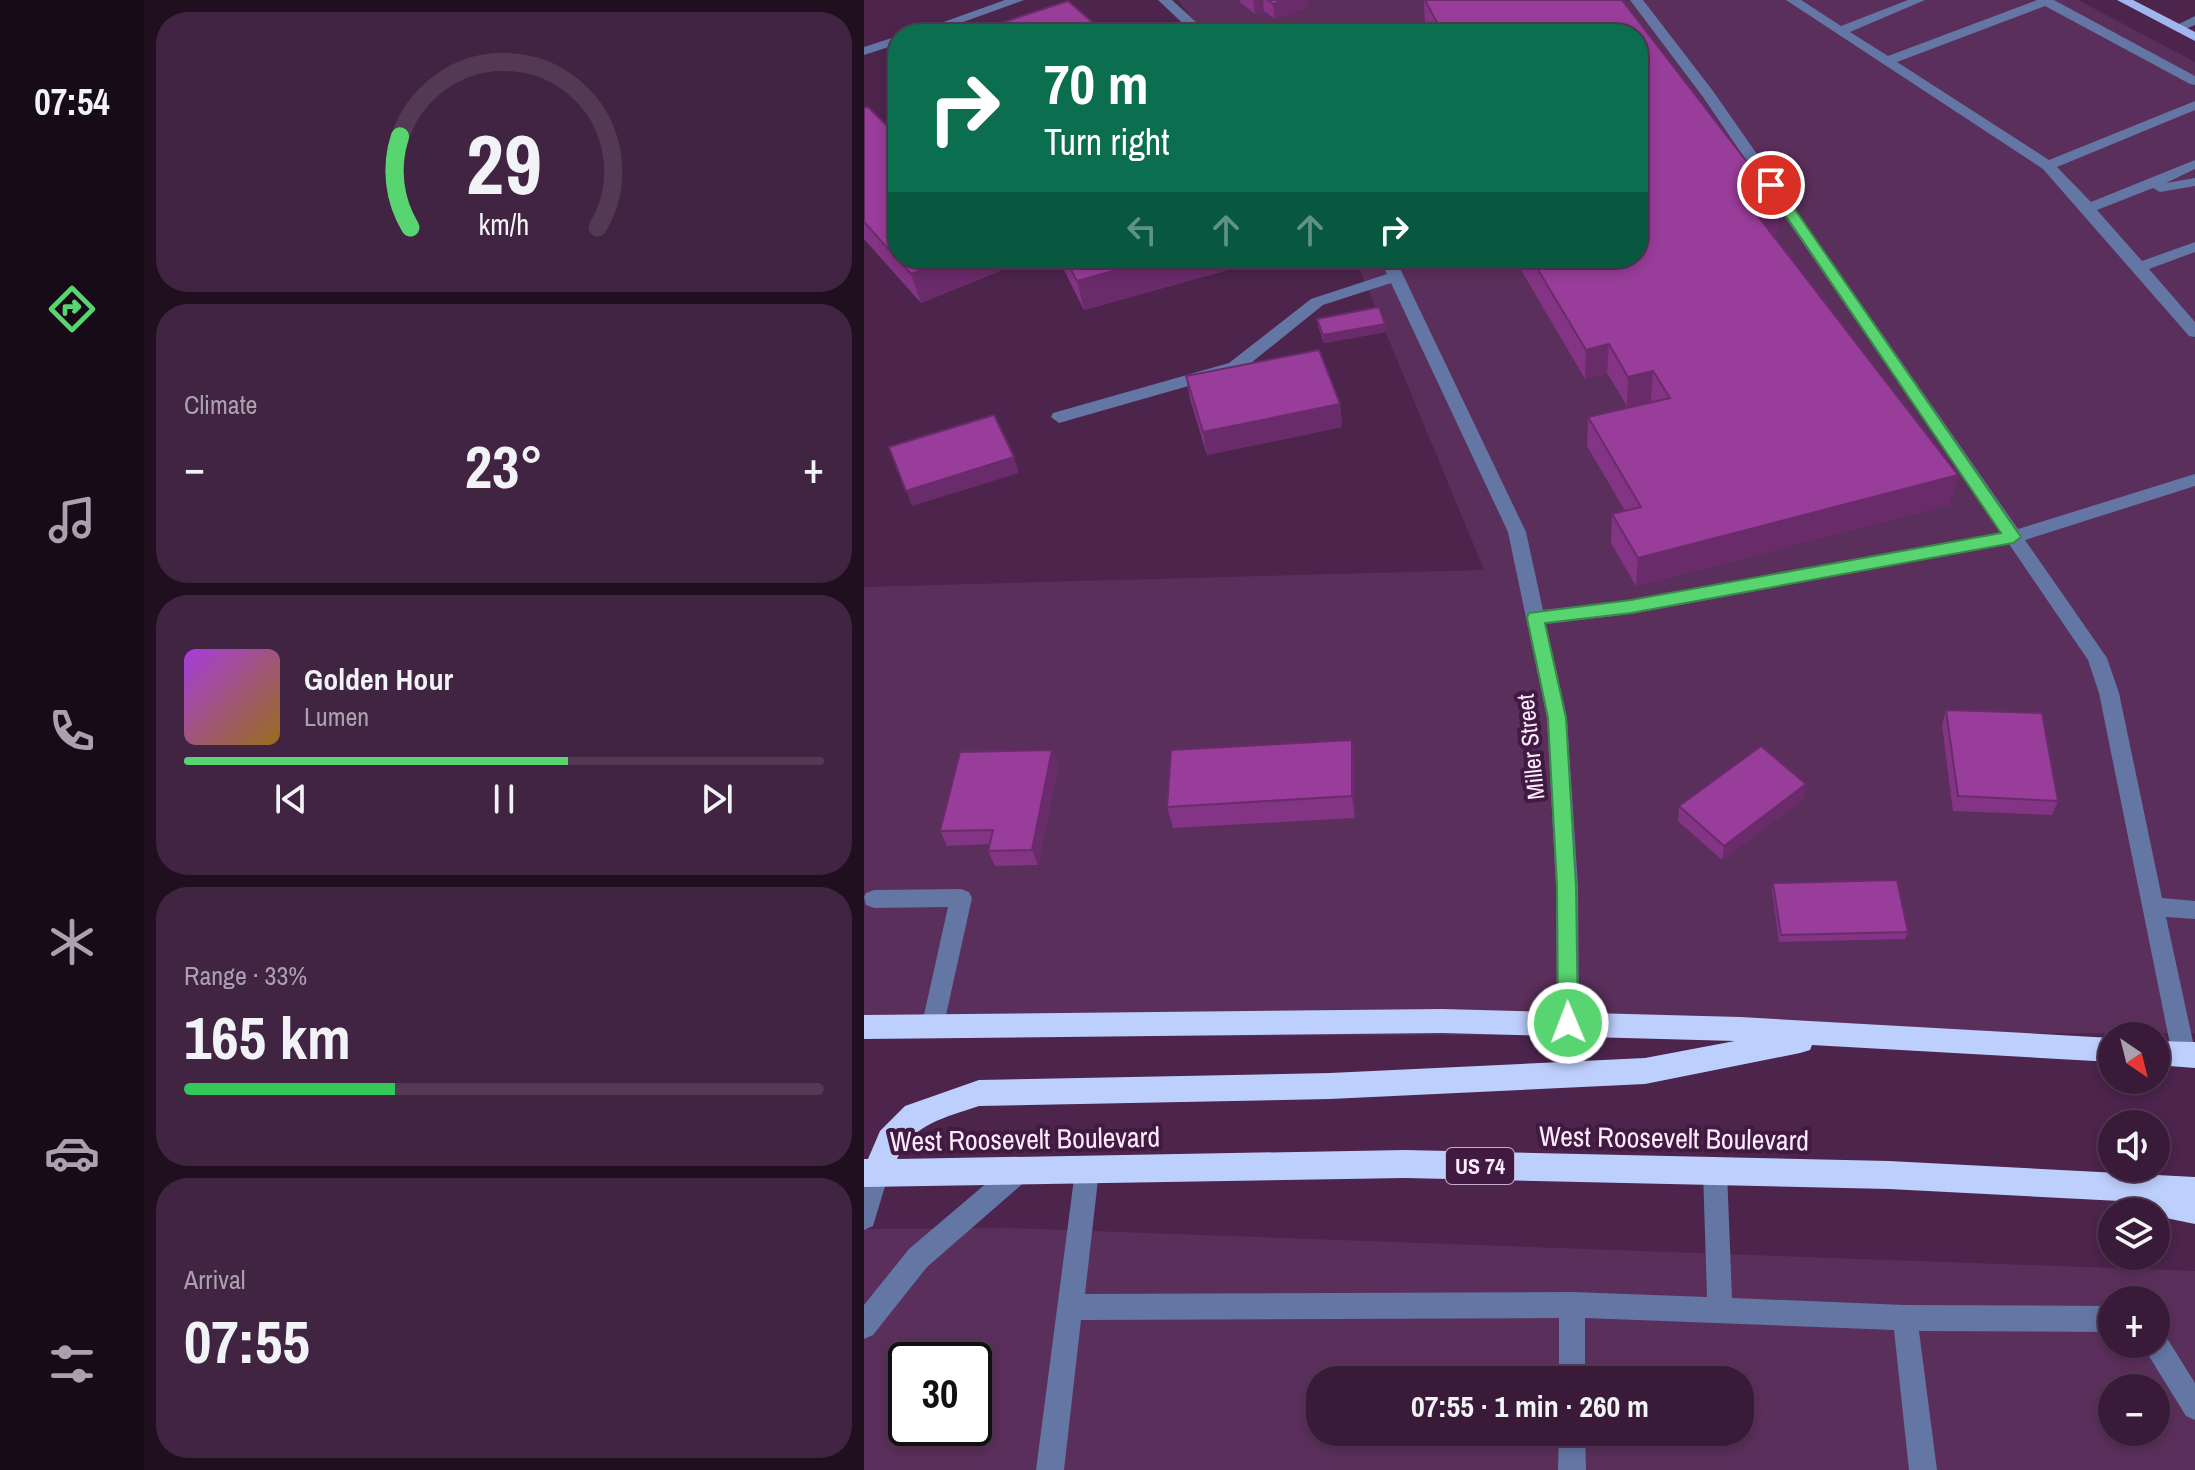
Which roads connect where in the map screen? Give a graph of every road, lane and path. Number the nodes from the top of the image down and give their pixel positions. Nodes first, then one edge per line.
1 (1018, 0) edge
2 (1164, 0) edge
3 (1636, 0) edge
4 (1793, 0) edge
5 (1919, 0) edge
6 (2123, 0) edge
7 (2195, 20) edge
8 (947, 24) edge
9 (1191, 24) edge
10 (2178, 28) junction
11 (1840, 31) junction
12 (2195, 37) edge
13 (888, 43) edge
14 (864, 51) edge
15 (1887, 61) junction
16 (2195, 81) edge
17 (2195, 105) edge
18 (2195, 164) edge
19 (2048, 166) junction
20 (2195, 182) edge
21 (2129, 194) junction
22 (2088, 208) junction
23 (2195, 247) edge
24 (2139, 267) junction
25 (1389, 268) edge
26 (1391, 268) edge
27 (2195, 332) edge
28 (1059, 417) dead end
29 (2195, 480) edge
30 (2013, 537) junction
31 (1535, 618) junction
32 (874, 899) dead end
33 (2154, 907) junction
34 (2195, 910) edge
35 (1568, 1023) junction
36 (933, 1024) junction
37 (864, 1027) edge
38 (1834, 1034) junction
39 (2098, 1049) edge
40 (2170, 1054) edge
41 (2190, 1055) edge
42 (1087, 1171) junction
43 (1715, 1171) junction
44 (1018, 1172) junction
45 (871, 1173) edge
46 (2096, 1188) junction
47 (2195, 1191) edge
48 (2195, 1210) edge
49 (864, 1218) edge
50 (1572, 1305) junction
51 (1069, 1307) junction
52 (1720, 1311) junction
53 (1905, 1318) junction
54 (2098, 1319) edge
55 (864, 1326) edge
56 (2165, 1358) edge
57 (1572, 1366) edge
58 (2195, 1407) edge
59 (1572, 1446) edge
60 (1050, 1470) edge
61 (1572, 1470) edge
62 (1923, 1470) edge

1 - 8 street
2 - 9 street
3 - 30 street
4 - 11 street
5 - 11 street
6 - 10 main road
7 - 10 street
10 - 12 main road
11 - 15 street
13 - 14 street
15 - 16 street
15 - 19 street
17 - 19 street
18 - 21 street
19 - 22 street
20 - 21 street
21 - 22 street
22 - 24 street
23 - 24 street
24 - 27 street
25 - 28 street
26 - 31 street, Miller Street
29 - 30 street
30 - 31 street
30 - 33 street
31 - 35 street, Miller Street
32 - 36 street
33 - 34 street
33 - 41 street
35 - 36 highway
35 - 38 highway
36 - 37 highway
38 - 39 highway
38 - 45 highway
40 - 41 highway
42 - 43 highway, West Roosevelt Boulevard / US 74
42 - 44 highway, West Roosevelt Boulevard / US 74
42 - 51 street
43 - 46 highway, West Roosevelt Boulevard / US 74
43 - 52 street
44 - 45 highway, West Roosevelt Boulevard / US 74
44 - 55 street
45 - 49 street
46 - 47 highway, West Roosevelt Boulevard / US 74
46 - 48 highway
50 - 51 street
50 - 52 street
50 - 57 street
51 - 60 street
52 - 53 street
53 - 54 street
53 - 62 street
56 - 58 street
59 - 61 street

